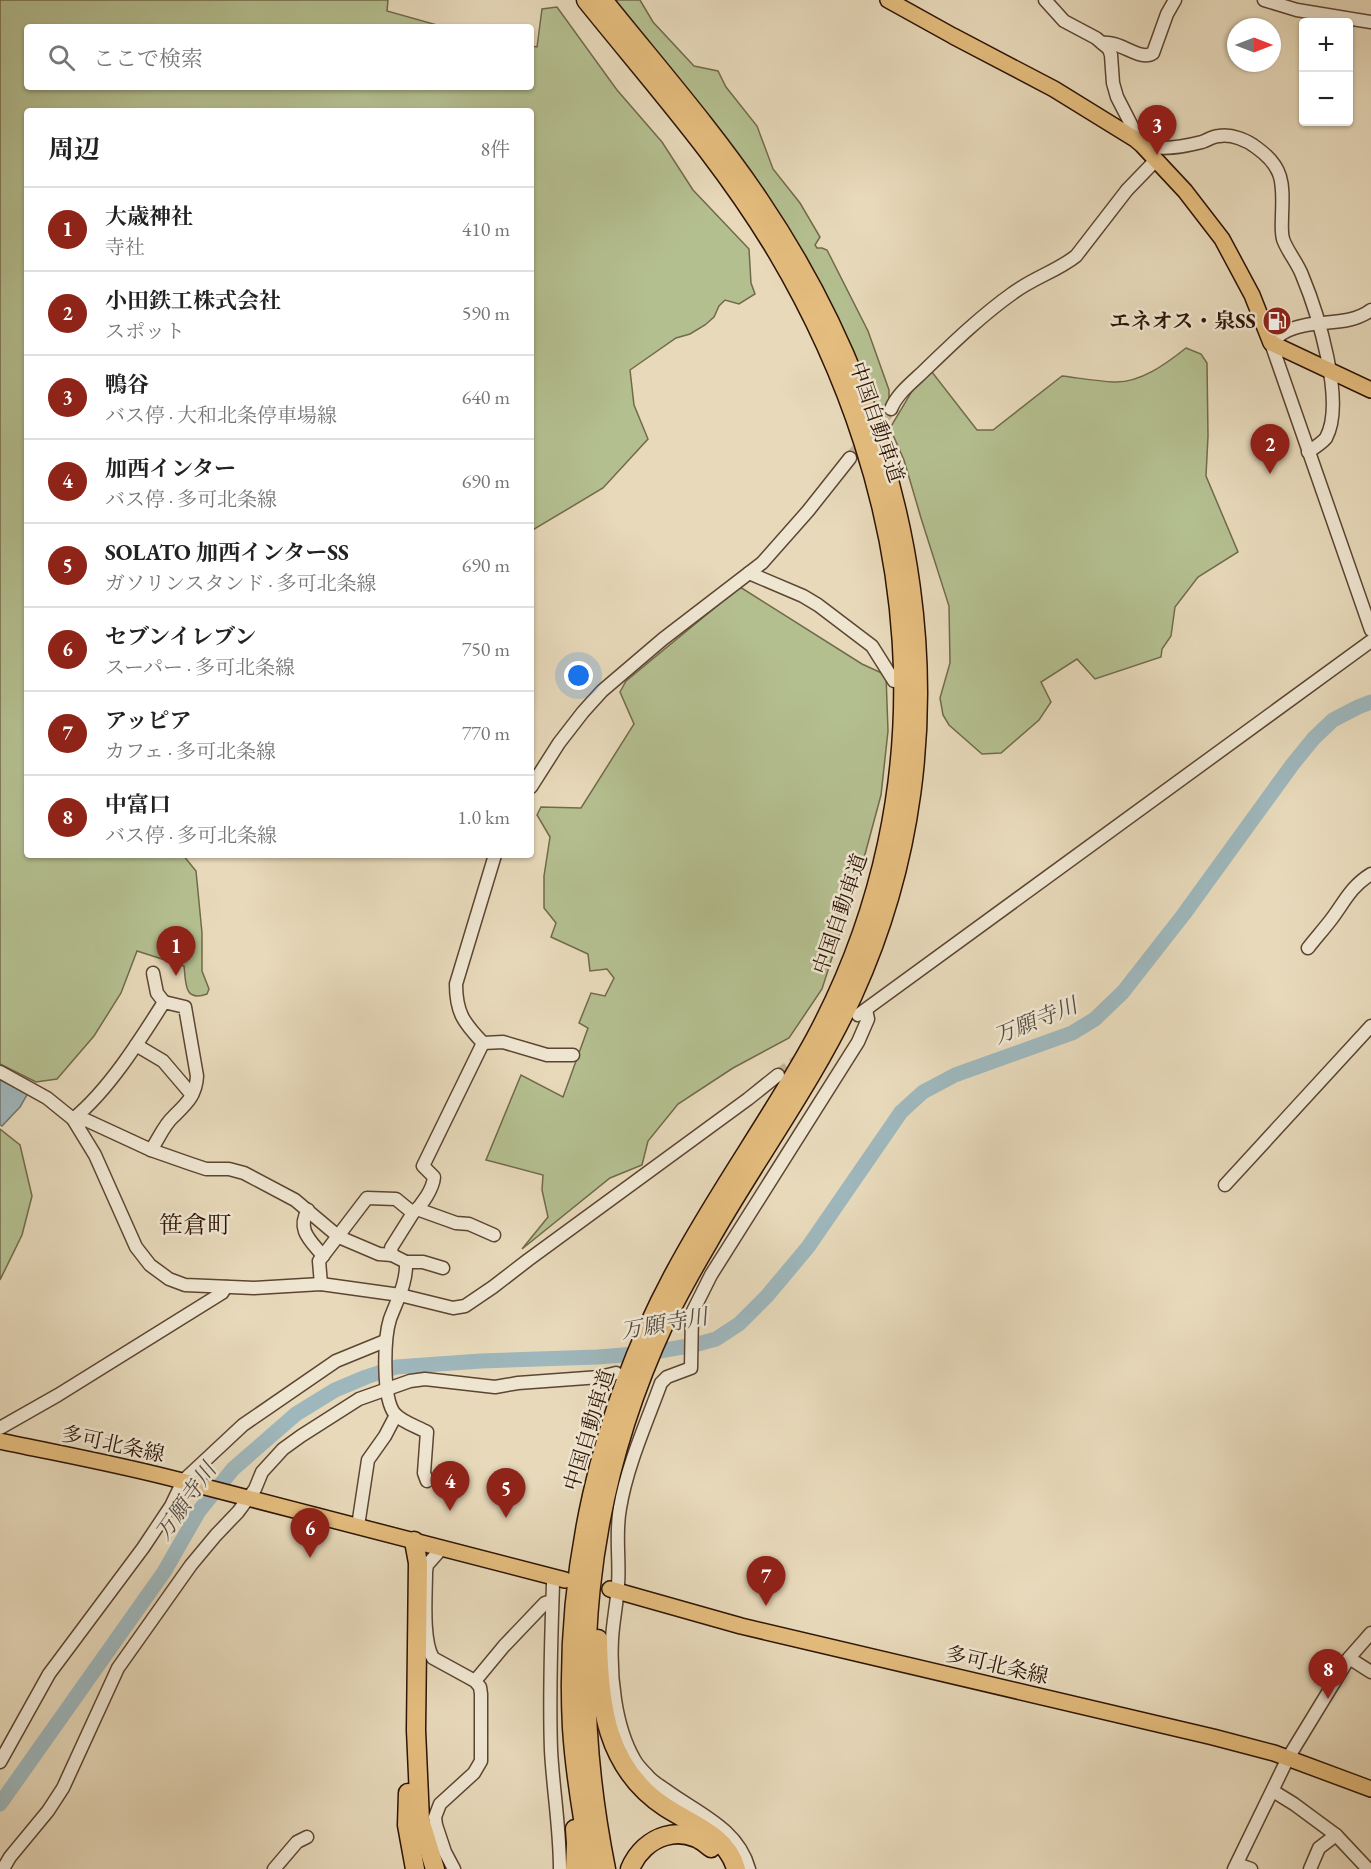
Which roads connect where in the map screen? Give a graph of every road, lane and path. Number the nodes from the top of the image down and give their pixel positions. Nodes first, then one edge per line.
1 (586, 0) edge
2 (603, 0) edge
3 (888, 0) edge
4 (1045, 0) edge
5 (1175, 0) edge
6 (1264, 0) edge
7 (1371, 22) edge
8 (1102, 43) junction
9 (1138, 142) junction
10 (1156, 160) junction
11 (1371, 310) edge
12 (1320, 323) junction
13 (1271, 343) junction
14 (1329, 371) junction
15 (1371, 390) edge
16 (891, 409) tunnel mouth
17 (1308, 452) junction
18 (850, 458) tunnel mouth
19 (750, 573) junction
20 (1371, 630) edge
21 (1371, 641) edge
22 (894, 681) dead end
23 (534, 782) edge
24 (494, 858) edge
25 (1371, 874) edge
26 (1308, 948) dead end
27 (153, 973) dead end
28 (164, 1002) junction
29 (1371, 1026) edge
30 (483, 1043) junction
31 (136, 1045) junction
32 (573, 1055) dead end
33 (0, 1072) edge
34 (778, 1075) tunnel mouth
35 (192, 1095) junction
36 (75, 1121) junction
37 (152, 1150) junction
38 (1225, 1185) dead end
39 (308, 1210) junction
40 (415, 1211) junction
41 (494, 1235) dead end
42 (298, 1237) dead end
43 (339, 1237) junction
44 (392, 1255) junction
45 (321, 1259) junction
46 (406, 1262) junction
47 (443, 1268) dead end
48 (321, 1284) junction
49 (226, 1287) junction
50 (400, 1295) junction
51 (658, 1320) junction
52 (385, 1345) junction
53 (629, 1375) junction
54 (386, 1386) junction
55 (396, 1415) junction
56 (0, 1428) edge
57 (0, 1441) edge
58 (610, 1473) junction
59 (427, 1481) dead end
60 (187, 1483) junction
61 (245, 1499) junction
62 (358, 1526) junction
63 (414, 1540) junction
64 (442, 1548) junction
65 (560, 1578) joint
66 (614, 1590) junction
67 (552, 1601) junction
68 (1371, 1633) edge
69 (1349, 1658) junction
70 (1371, 1672) edge
71 (475, 1681) junction
72 (1288, 1758) junction
73 (575, 1761) junction
74 (0, 1762) edge
75 (1371, 1789) edge
76 (1273, 1791) junction
77 (1336, 1835) junction
78 (307, 1837) dead end
79 (436, 1866) edge
80 (1236, 1867) edge
81 (3, 1869) edge
82 (274, 1869) edge
83 (415, 1869) edge
84 (454, 1869) edge
85 (560, 1869) edge
86 (575, 1869) edge
87 (592, 1869) edge
88 (606, 1869) edge
89 (630, 1869) edge
90 (724, 1869) edge
91 (736, 1869) edge
92 (749, 1869) edge
93 (1251, 1869) edge
94 (1310, 1869) edge
95 (1368, 1869) edge

1 - 51 highway, 中国自動車道
2 - 51 highway, 中国自動車道
3 - 9 main road
4 - 8 street
5 - 8 street
6 - 7 street
8 - 9 street
9 - 10 main road
9 - 12 street
10 - 13 main road
10 - 16 street
11 - 12 street
12 - 13 street
12 - 14 street
13 - 14 main road
13 - 17 street
14 - 15 main road
14 - 17 street
17 - 20 street
18 - 19 street
19 - 22 street
19 - 23 street
21 - 66 street
24 - 30 street
25 - 26 street
27 - 28 street
28 - 31 street
28 - 35 street
29 - 38 street
30 - 32 street
30 - 40 street
31 - 35 street
31 - 36 street
33 - 36 street
34 - 50 street
35 - 37 street
36 - 37 street
36 - 49 street
37 - 39 street
39 - 43 street
39 - 45 street
40 - 41 street
40 - 43 street
40 - 44 street
42 - 45 street
43 - 44 street
43 - 45 street
44 - 46 street
45 - 48 street
46 - 47 street
46 - 50 street
48 - 49 street
48 - 50 street
49 - 56 street
50 - 52 street
51 - 53 highway, 中国自動車道
52 - 54 street
52 - 60 street
53 - 54 street
53 - 58 highway, 中国自動車道
53 - 73 highway, 中国自動車道
54 - 55 street
54 - 61 street
55 - 59 street
55 - 62 street
57 - 60 main road, 多可北条線
58 - 88 highway, 中国自動車道
58 - 91 highway
60 - 61 main road, 多可北条線
60 - 74 street
61 - 62 main road, 多可北条線
61 - 81 street
62 - 63 main road, 多可北条線
63 - 64 main road, 多可北条線
63 - 79 highway
63 - 83 highway
64 - 65 main road, 多可北条線
64 - 71 street
65 - 67 street
66 - 72 main road, 多可北条線
66 - 92 street
67 - 71 street
67 - 85 street
68 - 69 street
69 - 70 street
69 - 72 street
71 - 84 street
72 - 75 main road, 多可北条線
72 - 76 street
73 - 86 highway
73 - 87 highway, 中国自動車道
76 - 77 street
76 - 80 street
77 - 94 street
77 - 95 street
78 - 82 street
80 - 93 street
89 - 90 highway

